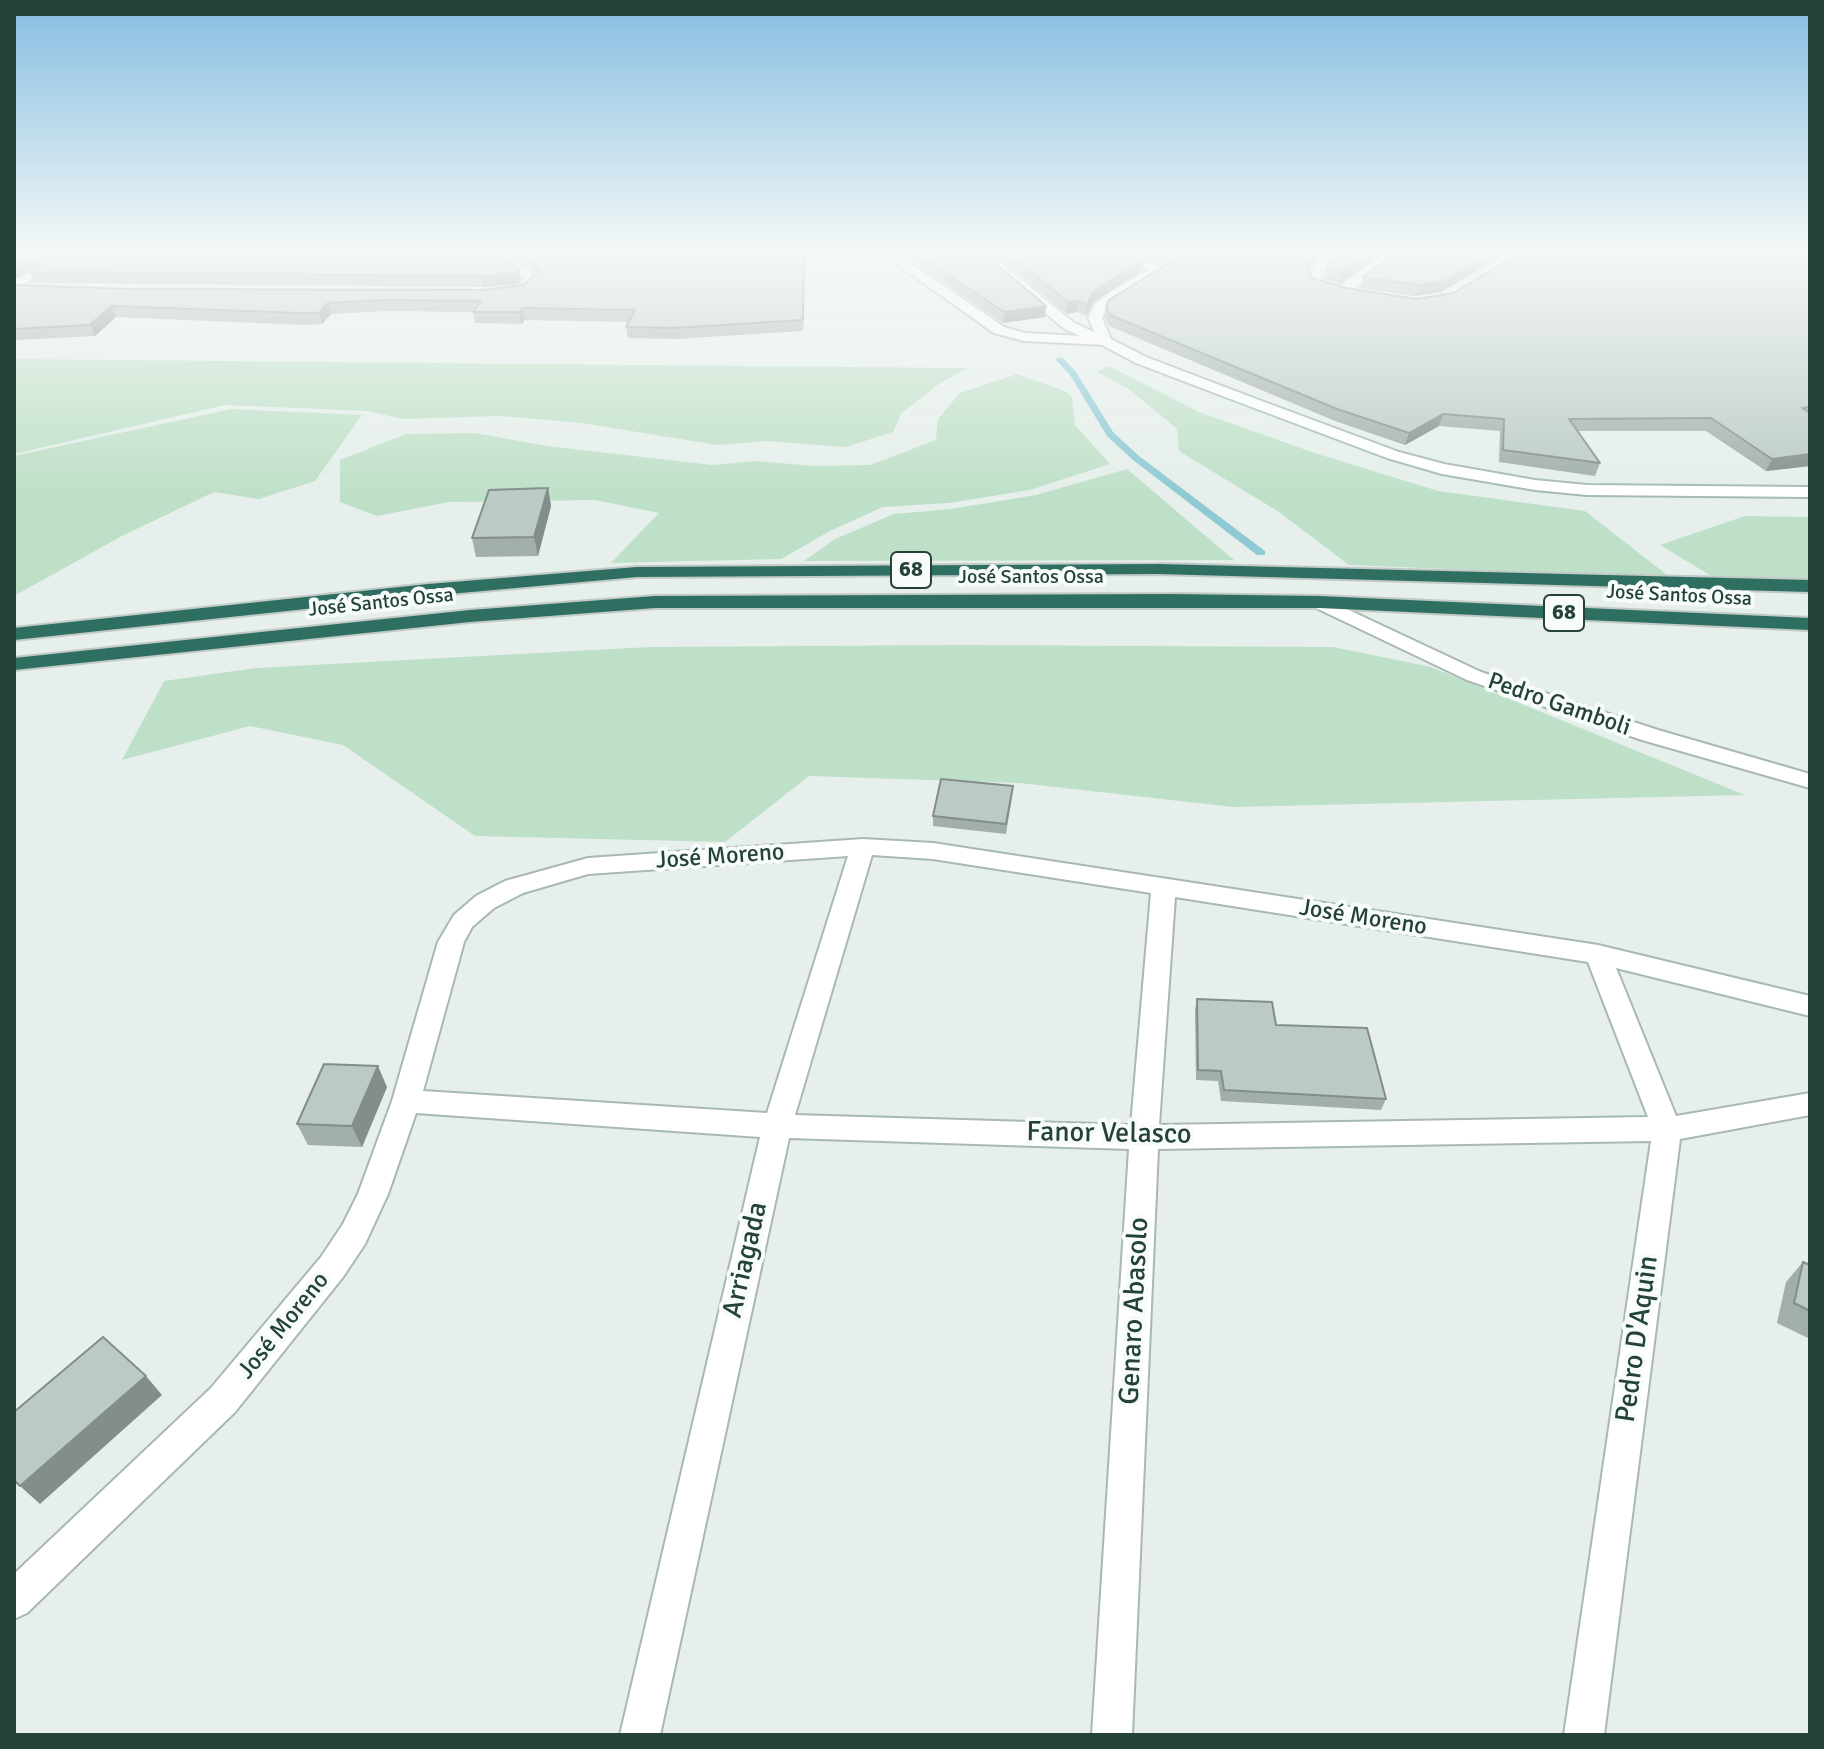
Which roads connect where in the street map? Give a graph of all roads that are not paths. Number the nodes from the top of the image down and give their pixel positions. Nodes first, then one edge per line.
1 (1005, 332) edge
2 (1083, 332) edge
3 (1101, 332) edge
4 (1105, 341) junction
5 (1810, 492) edge
6 (1810, 586) edge
7 (1319, 602) junction
8 (1810, 624) edge
9 (14, 634) edge
10 (14, 664) edge
11 (1810, 781) edge
12 (863, 847) junction
13 (1164, 888) junction
14 (1598, 954) junction
15 (1810, 1006) edge
16 (406, 1101) junction
17 (1810, 1104) edge
18 (777, 1126) junction
19 (1667, 1129) junction
20 (1144, 1137) junction
21 (14, 1600) edge
22 (640, 1735) edge
23 (1112, 1735) edge
24 (1584, 1735) edge

1 - 4 street
2 - 4 street
3 - 4 street
4 - 5 street
6 - 9 highway, José Santos Ossa / 68
7 - 8 highway, José Santos Ossa / 68
7 - 10 highway, José Santos Ossa / 68
7 - 11 street, Pedro Gamboli
12 - 13 street, José Moreno
12 - 16 street, José Moreno
12 - 18 street, Arriagada
13 - 14 street, José Moreno
13 - 20 street, Genaro Abasolo
14 - 15 street, José Moreno
14 - 19 street, Pedro D'Aquin
16 - 18 street, Fanor Velasco
16 - 21 street, José Moreno
17 - 19 street, Fanor Velasco
18 - 20 street, Fanor Velasco
18 - 22 street, Arriagada
19 - 20 street, Fanor Velasco
19 - 24 street, Pedro D'Aquin
20 - 23 street, Genaro Abasolo

